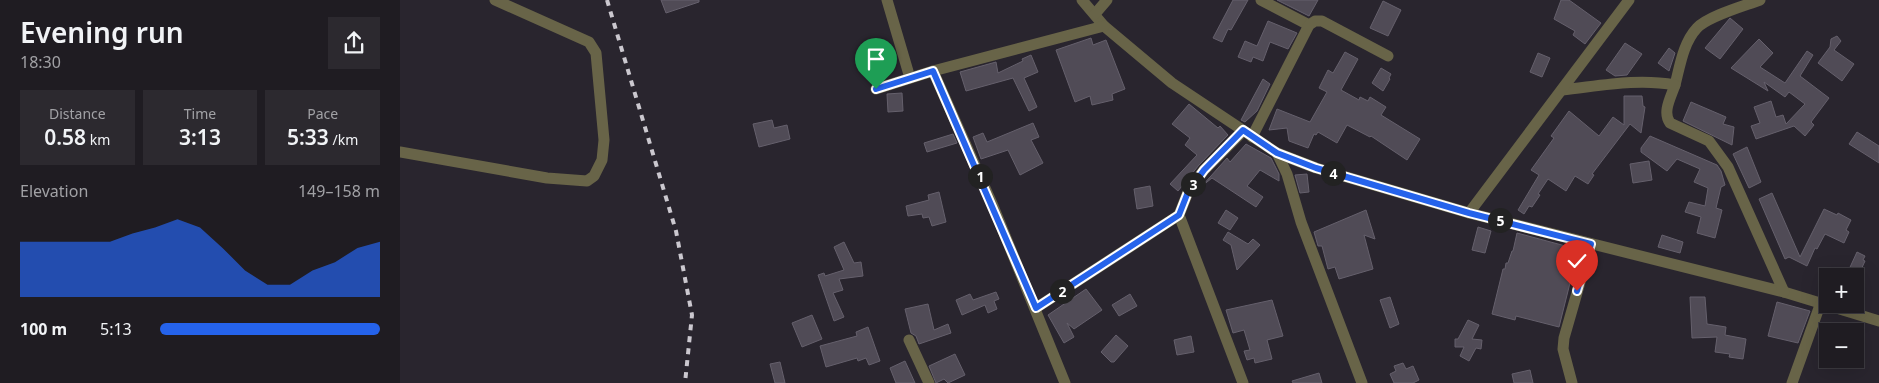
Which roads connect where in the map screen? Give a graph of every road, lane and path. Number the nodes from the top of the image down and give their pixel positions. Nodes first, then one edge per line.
1 (496, 0) edge
2 (887, 0) edge
3 (1082, 0) edge
4 (1107, 0) edge
5 (1261, 0) edge
6 (1629, 0) edge
7 (1760, 0) edge
8 (1095, 14) junction
9 (1309, 25) junction
10 (1104, 26) junction
11 (1388, 56) dead end
12 (933, 71) junction
13 (910, 78) junction
14 (1675, 85) junction
15 (876, 89) dead end
16 (1562, 90) junction
17 (1247, 134) junction
18 (400, 152) edge
19 (1277, 153) junction
20 (1469, 213) junction
21 (1179, 215) junction
22 (1591, 244) junction
23 (1784, 292) junction
24 (1819, 305) edge
25 (1036, 308) junction
26 (1819, 308) edge
27 (1850, 313) edge
28 (1879, 321) edge
29 (908, 340) dead end
30 (929, 383) edge
31 (1065, 383) edge
32 (1244, 383) edge
33 (1362, 383) edge
34 (1572, 383) edge
35 (1792, 383) edge

1 - 18 street
2 - 13 street
3 - 8 street
4 - 8 street
5 - 9 street
6 - 16 street
7 - 14 street
8 - 10 street
9 - 11 street
9 - 17 street
10 - 12 street
10 - 17 street
12 - 13 street
12 - 25 street
13 - 15 street
14 - 16 street
14 - 23 street
16 - 20 street
17 - 19 street
17 - 21 street
19 - 20 street
19 - 33 street
20 - 22 street
21 - 25 street
21 - 32 street
22 - 23 street
22 - 34 street
23 - 24 street
25 - 31 street
26 - 35 street
27 - 28 street
29 - 30 street

